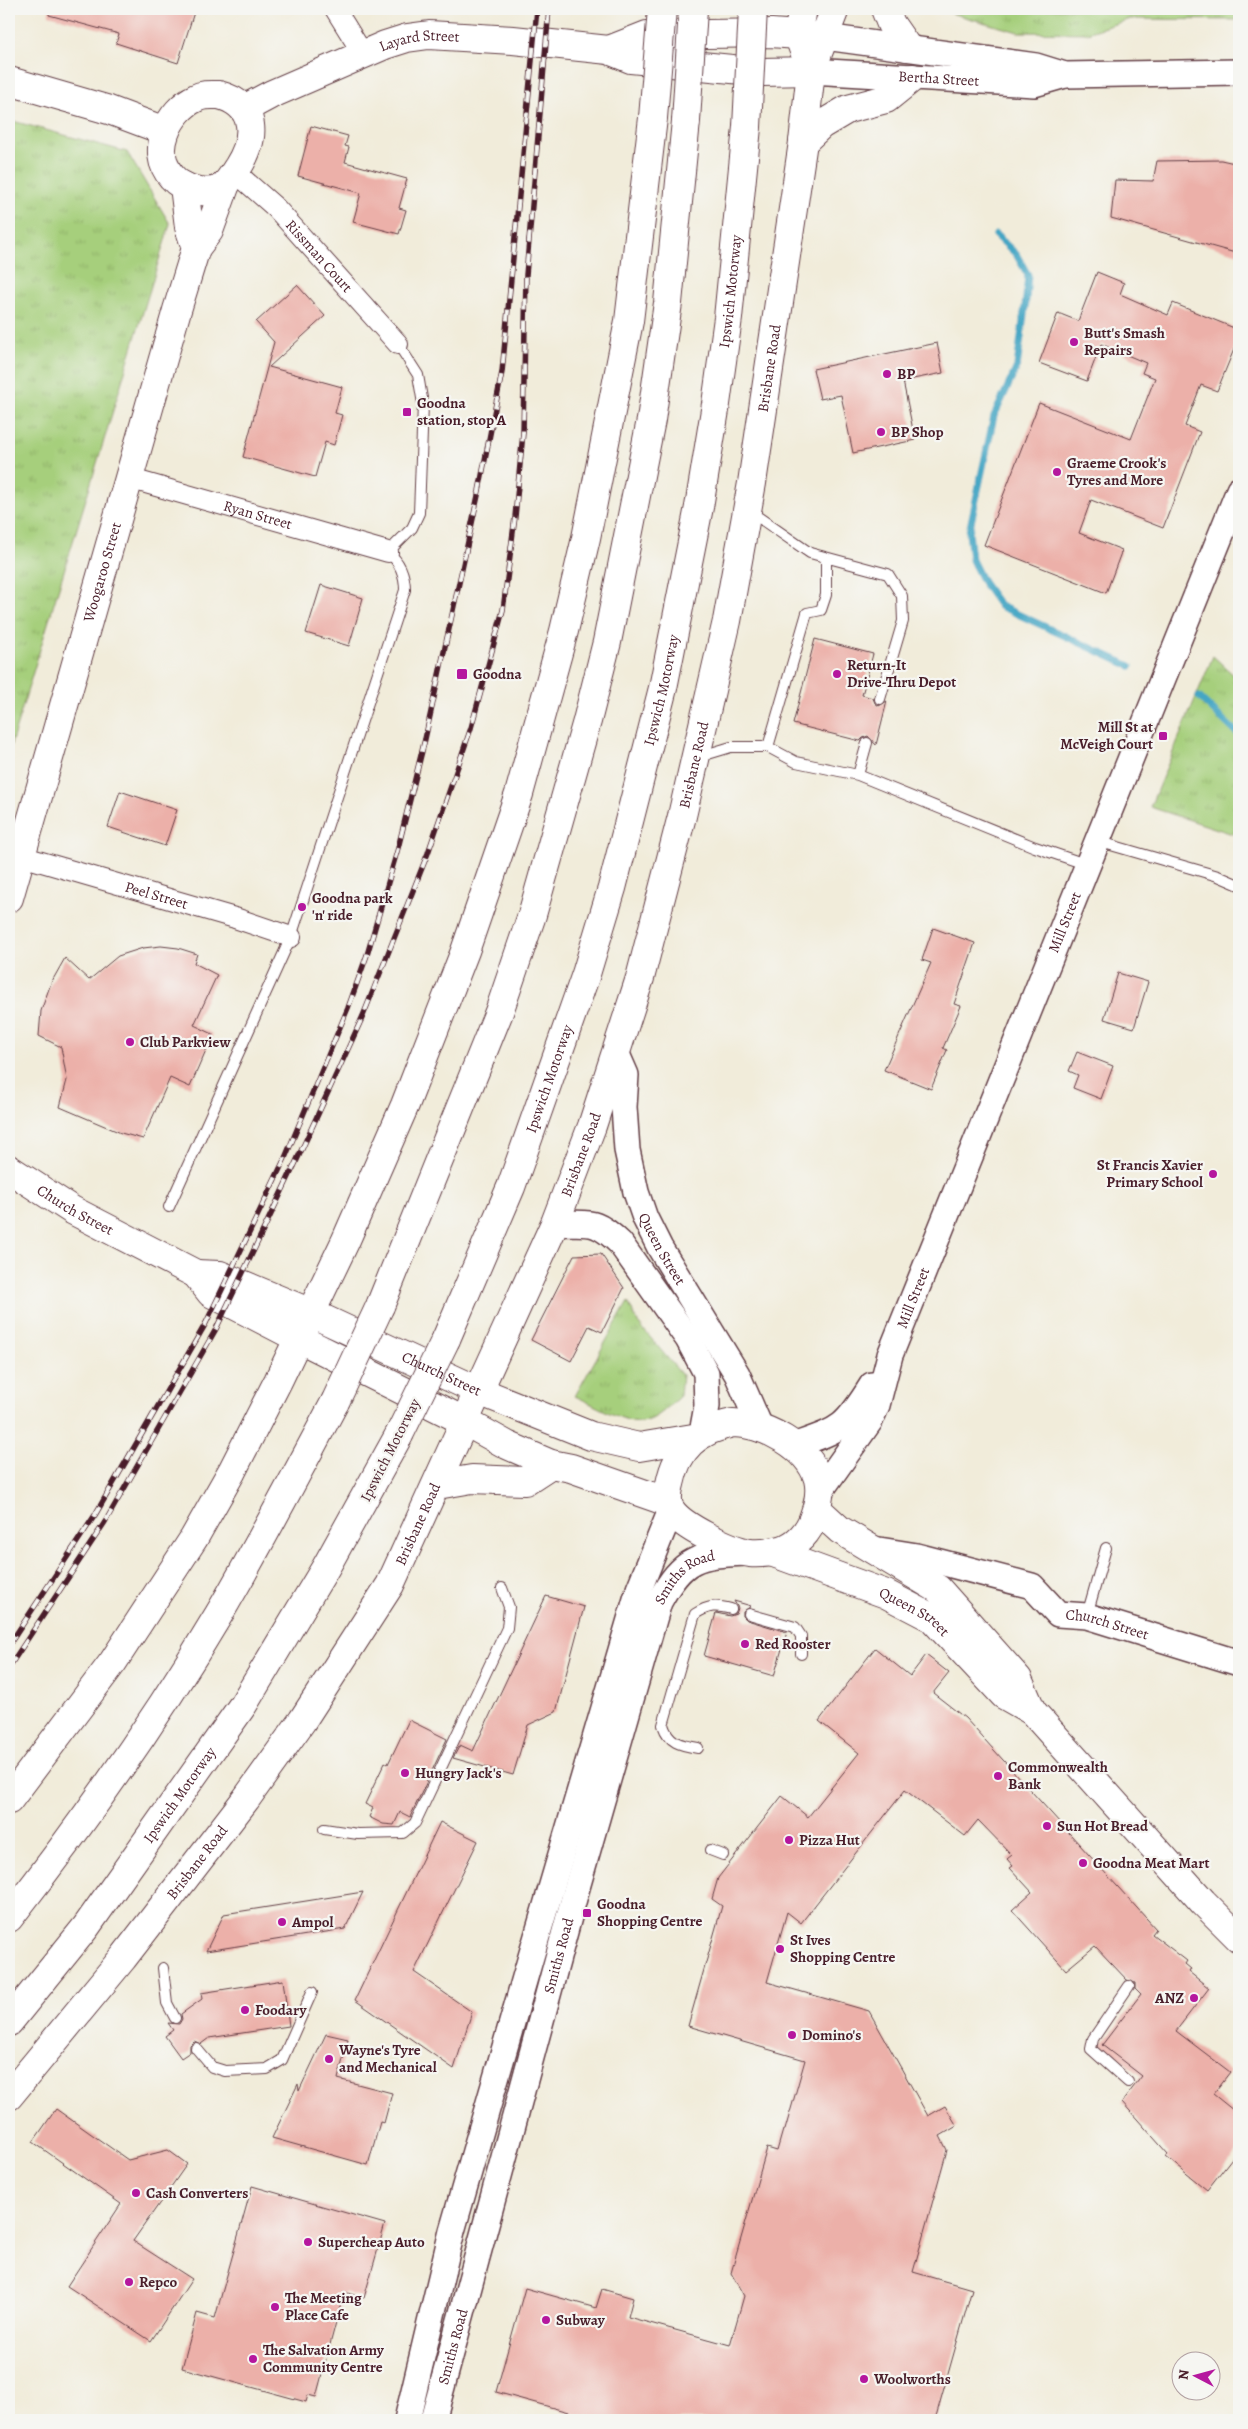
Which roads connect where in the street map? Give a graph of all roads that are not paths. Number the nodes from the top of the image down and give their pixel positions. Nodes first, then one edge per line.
1 (336, 9) edge
2 (662, 9) edge
3 (693, 9) edge
4 (753, 9) edge
5 (835, 9) edge
6 (886, 9) edge
7 (800, 22) edge
8 (825, 36) junction
9 (906, 48) junction
10 (609, 50) junction
11 (363, 54) junction
12 (811, 71) junction
13 (1239, 72) edge
14 (1064, 75) junction
15 (912, 78) junction
16 (9, 81) edge
17 (244, 109) junction
18 (164, 131) junction
19 (803, 142) junction
20 (230, 178) junction
21 (184, 186) junction
22 (196, 248) junction
23 (398, 344) joint
24 (128, 478) junction
25 (1239, 490) edge
26 (748, 510) junction
27 (388, 552) junction
28 (826, 559) junction
29 (880, 699) dead end
30 (867, 743) dead end
31 (768, 747) junction
32 (696, 758) junction
33 (858, 775) junction
34 (1098, 841) junction
35 (21, 856) junction
36 (1088, 865) junction
37 (1239, 885) edge
38 (9, 898) edge
39 (291, 936) junction
40 (616, 1052) junction
41 (9, 1169) edge
42 (169, 1207) dead end
43 (555, 1223) junction
44 (196, 1274) junction
45 (311, 1313) junction
46 (298, 1338) junction
47 (890, 1355) junction
48 (479, 1391) junction
49 (464, 1422) junction
50 (761, 1429) junction
51 (698, 1436) junction
52 (793, 1446) junction
53 (551, 1464) junction
54 (437, 1485) junction
55 (818, 1501) junction
56 (669, 1506) junction
57 (867, 1548) junction
58 (1106, 1548) dead end
59 (761, 1552) junction
60 (502, 1588) dead end
61 (731, 1609) dead end
62 (749, 1614) dead end
63 (1087, 1616) junction
64 (801, 1654) dead end
65 (1239, 1662) edge
66 (1032, 1710) junction
67 (698, 1748) dead end
68 (9, 1800) edge
69 (324, 1829) dead end
70 (710, 1850) dead end
71 (723, 1855) dead end
72 (564, 1887) junction
73 (9, 1918) edge
74 (1239, 1938) edge
75 (163, 1968) dead end
76 (1129, 1986) dead end
77 (312, 1992) dead end
78 (175, 2018) dead end
79 (9, 2022) edge
80 (196, 2048) dead end
81 (1128, 2082) dead end
82 (9, 2096) edge
83 (407, 2420) edge
84 (433, 2420) edge

1 - 11 street
2 - 45 main road, bridge
3 - 73 main road, bridge
4 - 79 main road, Ipswich Motorway, bridge
5 - 8 main road, Brisbane Road
6 - 9 main road
7 - 8 main road, Layard Street
7 - 10 main road, Layard Street
7 - 12 main road, Brisbane Road
8 - 9 street, Bertha Street
8 - 12 main road, Brisbane Road
9 - 14 street, Bertha Street
10 - 11 main road, Layard Street
10 - 12 main road, Layard Street
11 - 17 main road, Layard Street
12 - 15 street, Bertha Street
12 - 19 main road, Brisbane Road
13 - 14 street, Bertha Street
14 - 15 street, Bertha Street
15 - 19 main road
16 - 18 main road
17 - 18 main road
17 - 20 main road
18 - 21 main road
19 - 26 main road, Brisbane Road
20 - 21 main road
20 - 22 main road, Woogaroo Street
20 - 23 street, Rissman Court
21 - 22 main road
22 - 24 main road, Woogaroo Street
23 - 27 lane
24 - 27 street, Ryan Street
24 - 35 main road, Woogaroo Street
25 - 34 street, Mill Street
26 - 28 lane
26 - 32 main road, Brisbane Road
27 - 39 lane
28 - 29 lane
28 - 31 lane
30 - 33 lane
31 - 32 lane
31 - 33 lane
32 - 40 main road, Brisbane Road
33 - 36 lane
34 - 36 street, Mill Street
34 - 37 lane
35 - 38 main road, Woogaroo Street
35 - 39 street, Peel Street
36 - 47 street, Mill Street
39 - 42 lane
40 - 43 main road, Brisbane Road
40 - 50 street, Queen Street
41 - 44 main road, Church Street
43 - 48 main road, Brisbane Road
43 - 51 street, Queen Street
44 - 45 main road, Church Street
44 - 46 main road, Church Street
45 - 46 main road
45 - 48 main road, Church Street
46 - 49 main road, Church Street
46 - 68 main road
47 - 52 street, Mill Street
47 - 55 street, Mill Street
48 - 49 main road, Brisbane Road
48 - 51 main road, Church Street
49 - 53 main road, Church Street
49 - 54 main road, Brisbane Road
50 - 51 main road
50 - 52 main road
51 - 56 main road
52 - 55 main road
53 - 54 main road
53 - 56 main road, Church Street
54 - 82 main road, Brisbane Road
55 - 57 main road, Queen Street
55 - 59 main road
56 - 59 main road
56 - 72 street, Smiths Road
57 - 63 street, Church Street
57 - 66 main road, Queen Street
58 - 63 lane
59 - 66 main road, Queen Street
59 - 72 street, Smiths Road
60 - 69 lane
61 - 67 lane
62 - 64 lane
63 - 65 street, Church Street
66 - 74 main road, Queen Street
70 - 71 lane
72 - 83 street, Smiths Road
72 - 84 street, Smiths Road
75 - 78 lane
76 - 81 lane
77 - 80 lane

